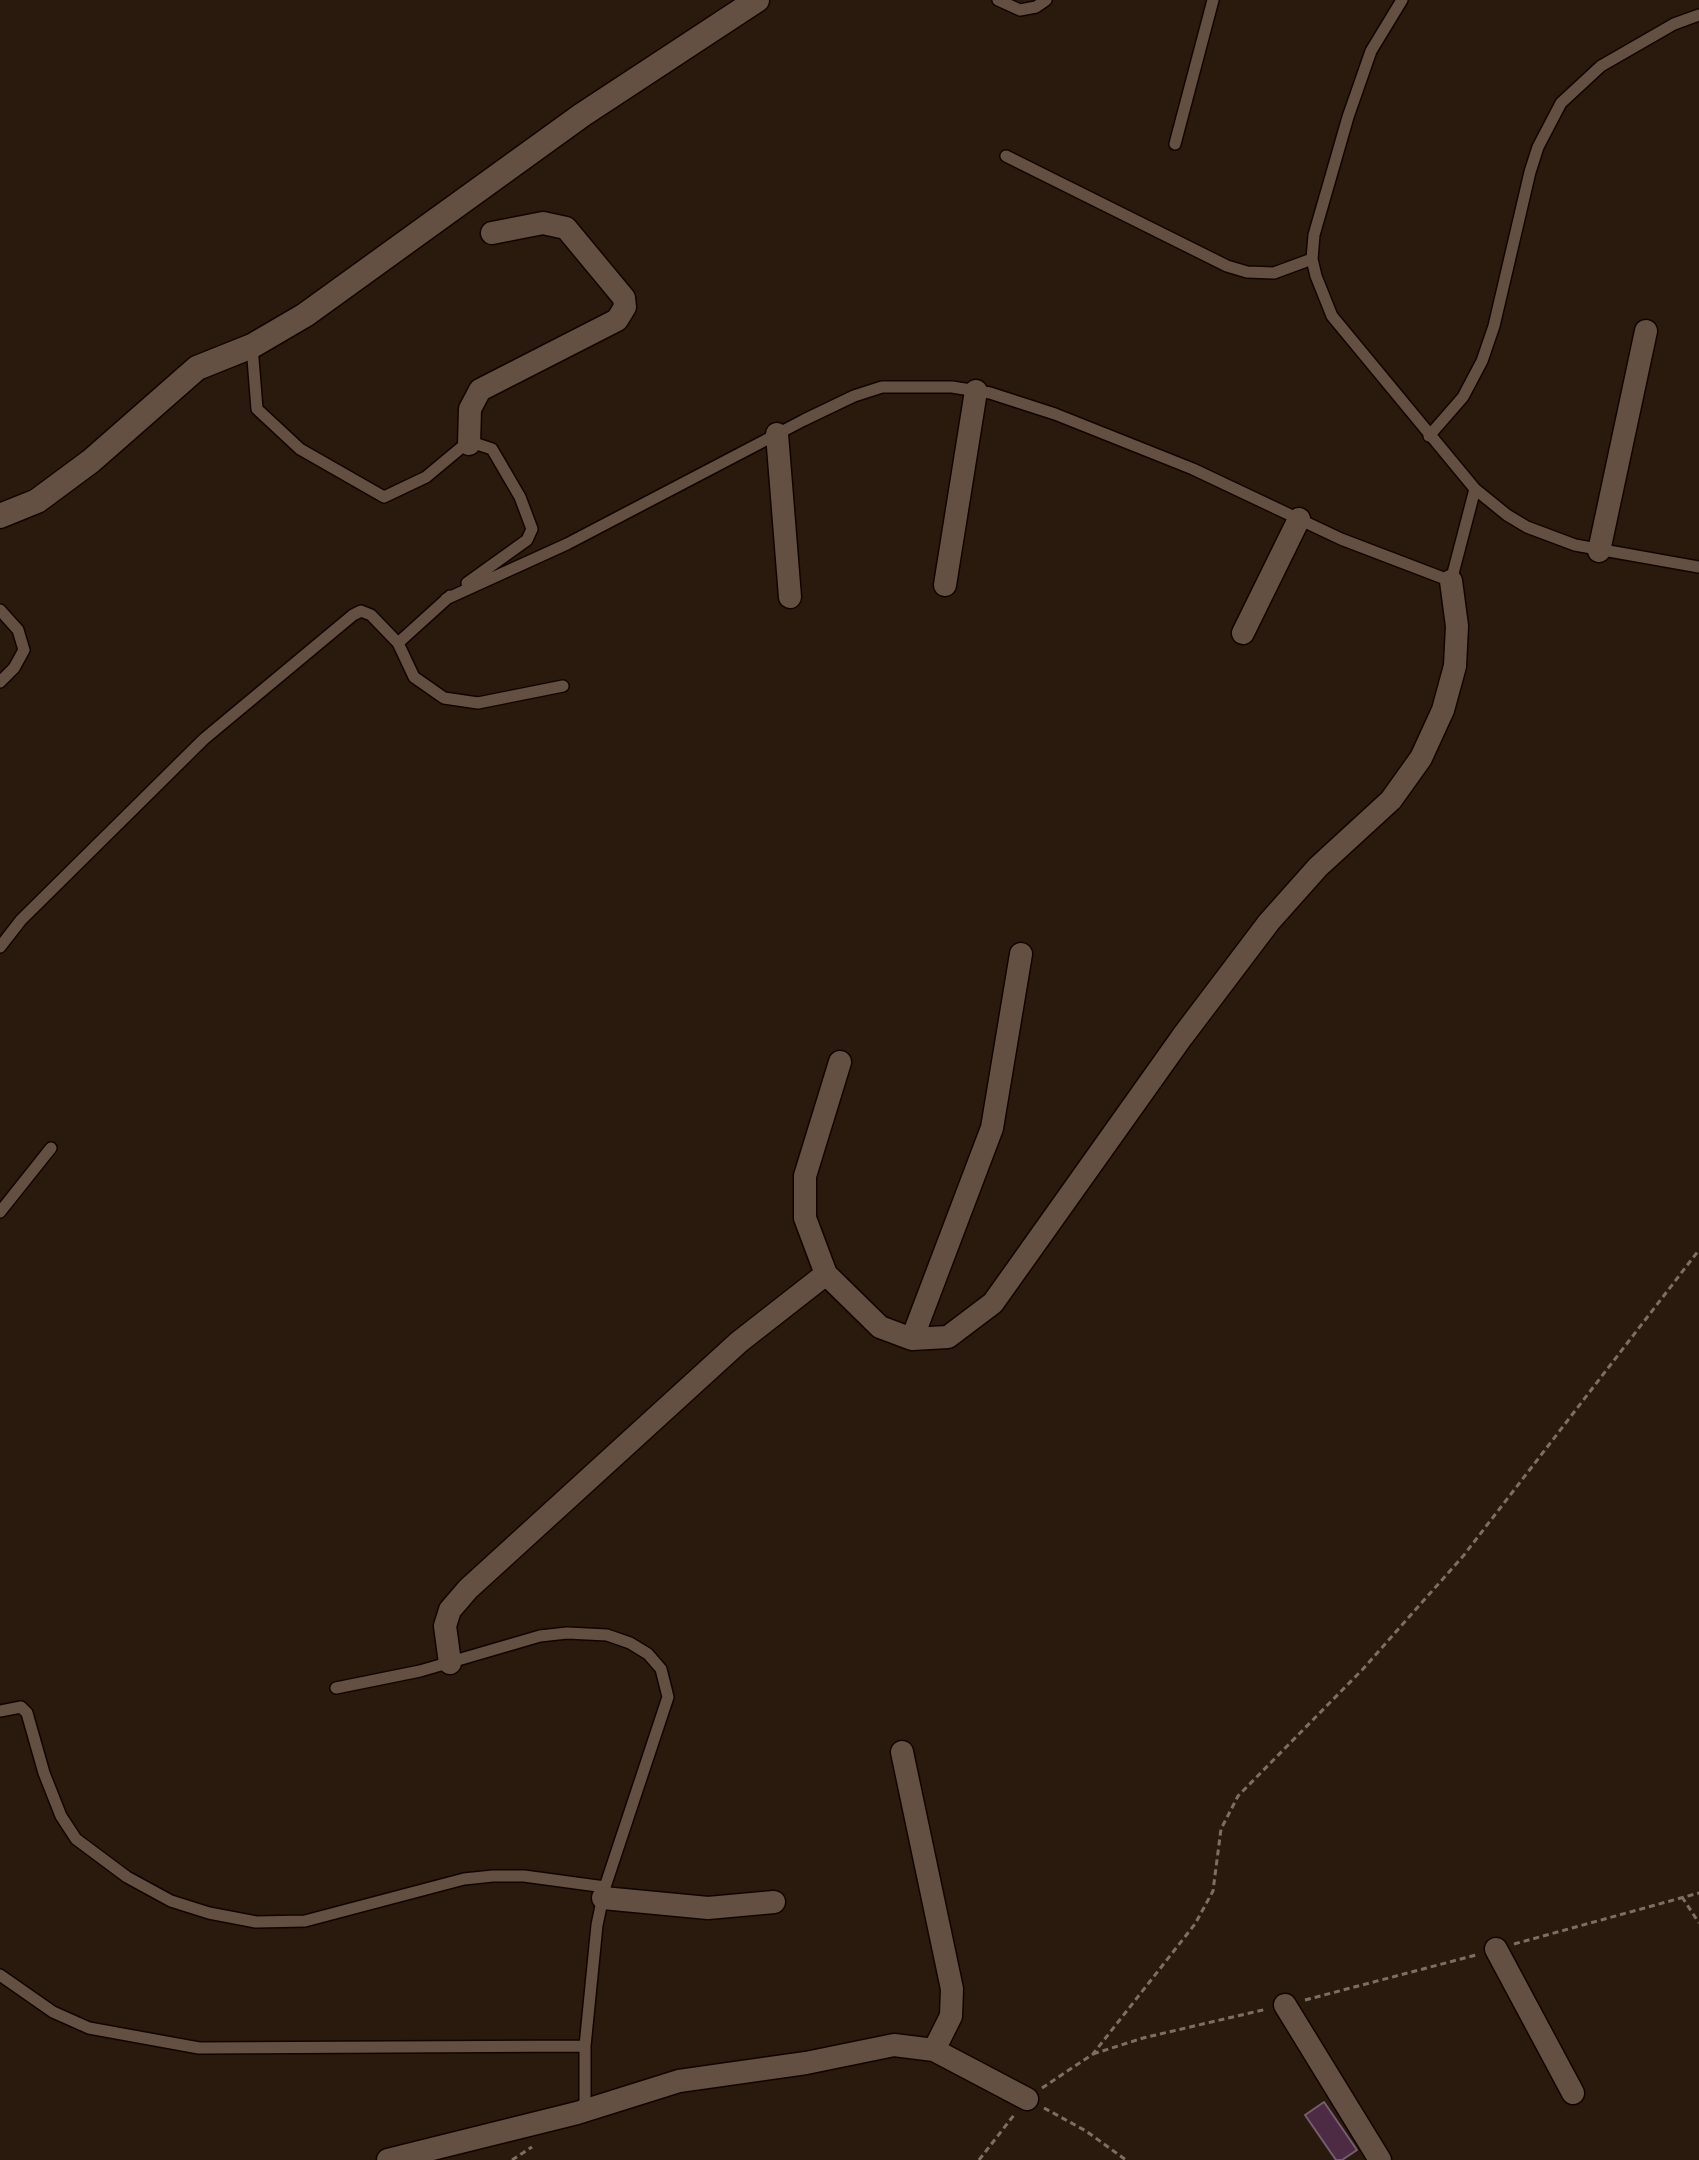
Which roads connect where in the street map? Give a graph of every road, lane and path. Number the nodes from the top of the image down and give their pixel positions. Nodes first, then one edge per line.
1 (757, 0) edge
2 (998, 0) edge
3 (1046, 0) edge
4 (1213, 0) edge
5 (1402, 0) edge
6 (1699, 15) edge
7 (1175, 144) dead end
8 (1006, 156) dead end
9 (492, 233) dead end
10 (1312, 259) junction
11 (1646, 331) dead end
12 (252, 346) junction
13 (976, 391) junction
14 (777, 434) junction
15 (1429, 436) junction
16 (469, 444) junction
17 (1475, 489) junction
18 (0, 516) edge
19 (1299, 519) junction
20 (1599, 551) junction
21 (1699, 567) edge
22 (1451, 581) junction
23 (945, 585) dead end
24 (790, 597) dead end
25 (446, 599) junction
26 (0, 610) edge
27 (1243, 633) dead end
28 (398, 643) junction
29 (0, 682) edge
30 (563, 686) dead end
31 (0, 947) edge
32 (1021, 954) dead end
33 (840, 1062) dead end
34 (51, 1148) dead end
35 (0, 1212) edge
36 (1699, 1250) edge
37 (826, 1274) junction
38 (912, 1339) junction
39 (450, 1663) junction
40 (336, 1688) dead end
41 (0, 1711) edge
42 (902, 1752) dead end
43 (604, 1892) junction
44 (1699, 1893) edge
45 (1682, 1897) junction
46 (774, 1902) dead end
47 (1699, 1923) edge
48 (1496, 1949) junction
49 (0, 1975) edge
50 (1285, 2005) junction
51 (585, 2046) junction
52 (934, 2050) junction
53 (1093, 2054) junction
54 (1573, 2093) dead end
55 (1027, 2099) junction
56 (585, 2110) junction
57 (388, 2160) edge
58 (979, 2160) edge
59 (1126, 2160) edge
60 (1380, 2160) edge

1 - 12 street
2 - 3 lane
4 - 7 lane
5 - 10 lane
6 - 15 lane
8 - 10 lane
9 - 16 street
10 - 15 lane
11 - 20 street
12 - 16 lane
12 - 18 street
13 - 14 lane
13 - 19 lane
13 - 23 street
14 - 24 street
14 - 25 lane
15 - 17 lane
16 - 25 lane
17 - 20 lane
17 - 22 lane
19 - 22 lane
19 - 27 street
20 - 21 lane
22 - 38 street
25 - 28 lane
26 - 29 lane
28 - 30 lane
28 - 31 lane
32 - 38 street
33 - 37 street
34 - 35 lane
36 - 53 path
37 - 38 street
37 - 39 street
39 - 40 lane
39 - 43 lane
41 - 43 lane
42 - 52 street
43 - 46 street
43 - 51 lane
44 - 45 path
45 - 47 path
45 - 48 path
48 - 50 path
48 - 54 street
49 - 51 lane
50 - 53 path
50 - 60 street
51 - 56 lane
52 - 55 street
52 - 56 street
53 - 55 path
55 - 58 path
55 - 59 path
56 - 57 street

